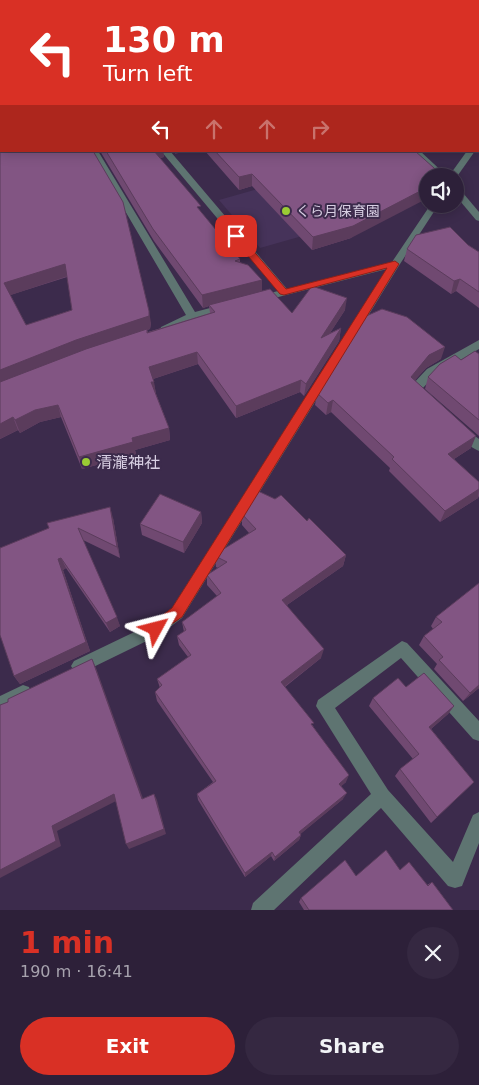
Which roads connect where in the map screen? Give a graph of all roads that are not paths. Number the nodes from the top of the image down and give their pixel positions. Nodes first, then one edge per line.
1 (95, 152) edge
2 (166, 152) edge
3 (416, 152) edge
4 (470, 152) edge
5 (434, 168) edge
6 (459, 168) edge
7 (464, 200) edge
8 (429, 213) edge
9 (479, 218) edge
10 (395, 264) junction
11 (284, 292) junction
12 (192, 316) junction
13 (154, 334) edge
14 (479, 344) edge
15 (429, 402) edge
16 (451, 421) edge
17 (479, 446) edge
18 (69, 670) edge
19 (35, 687) edge
20 (0, 704) edge
21 (479, 733) edge
22 (382, 796) junction
23 (479, 821) edge
24 (260, 910) edge

1 - 12 street
2 - 11 street
3 - 5 street
4 - 6 street
7 - 9 street
8 - 10 street
10 - 11 street
10 - 18 street
11 - 12 street
12 - 13 street
14 - 15 street
16 - 17 street
19 - 20 street
21 - 22 street
22 - 23 street
22 - 24 street

